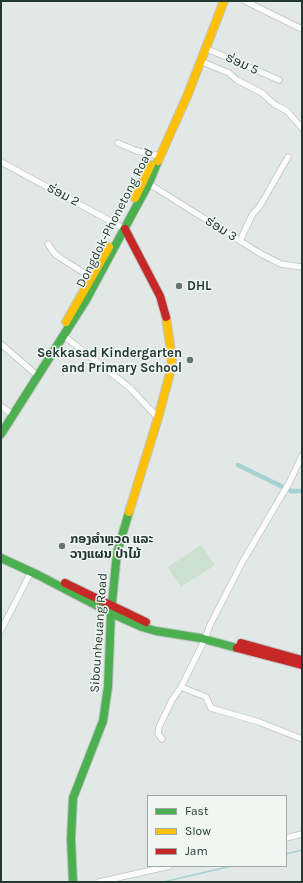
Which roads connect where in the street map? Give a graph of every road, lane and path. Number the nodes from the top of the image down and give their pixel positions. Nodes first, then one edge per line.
1 (220, 1) edge
2 (224, 1) edge
3 (245, 1) edge
4 (302, 29) edge
5 (206, 48) junction
6 (200, 60) junction
7 (279, 80) dead end
8 (302, 128) edge
9 (118, 143) dead end
10 (156, 155) junction
11 (288, 157) dead end
12 (1, 162) edge
13 (146, 182) junction
14 (123, 228) junction
15 (240, 242) junction
16 (48, 244) dead end
17 (302, 267) edge
18 (92, 278) junction
19 (64, 336) junction
20 (1, 344) edge
21 (36, 374) junction
22 (1, 406) edge
23 (11, 413) junction
24 (158, 418) junction
25 (1, 424) edge
26 (1, 434) edge
27 (302, 456) edge
28 (1, 553) edge
29 (1, 558) edge
30 (36, 572) junction
31 (111, 609) junction
32 (1, 630) edge
33 (205, 637) junction
34 (302, 660) edge
35 (302, 665) edge
36 (181, 687) junction
37 (162, 739) dead end
38 (302, 739) edge
39 (302, 834) edge
40 (287, 838) edge
41 (166, 867) edge
42 (73, 882) edge
43 (99, 882) edge

1 - 10 main road, Dongdok-Phonetong Road
2 - 5 main road, Dongdok-Phonetong Road
3 - 4 street
5 - 6 main road, Dongdok-Phonetong Road
5 - 7 street, ຮ່ອມ 5
6 - 8 street
6 - 13 main road, Dongdok-Phonetong Road
9 - 10 street
10 - 13 main road, Dongdok-Phonetong Road
11 - 15 street
12 - 14 street, ຮ່ອມ 2
13 - 14 main road, Dongdok-Phonetong Road
13 - 15 street, ຮ່ອມ 3
14 - 18 main road, Dongdok-Phonetong Road
14 - 19 main road, Dongdok-Phonetong Road
14 - 24 main road, Sibounheuang Road
15 - 17 street, ຮ່ອມ 3
16 - 18 street
18 - 21 main road, Dongdok-Phonetong Road
19 - 21 main road, Dongdok-Phonetong Road
19 - 24 street
20 - 21 street
21 - 23 main road, Dongdok-Phonetong Road
22 - 23 street
23 - 25 main road, Dongdok-Phonetong Road
23 - 26 main road, Dongdok-Phonetong Road
24 - 31 main road, Sibounheuang Road
27 - 33 street
28 - 30 main road
29 - 30 main road
30 - 31 main road
30 - 32 street
31 - 33 main road
31 - 42 main road, Sibounheuang Road
33 - 34 main road
33 - 35 main road
33 - 36 street
36 - 37 street
36 - 38 street
39 - 40 street
41 - 43 street

